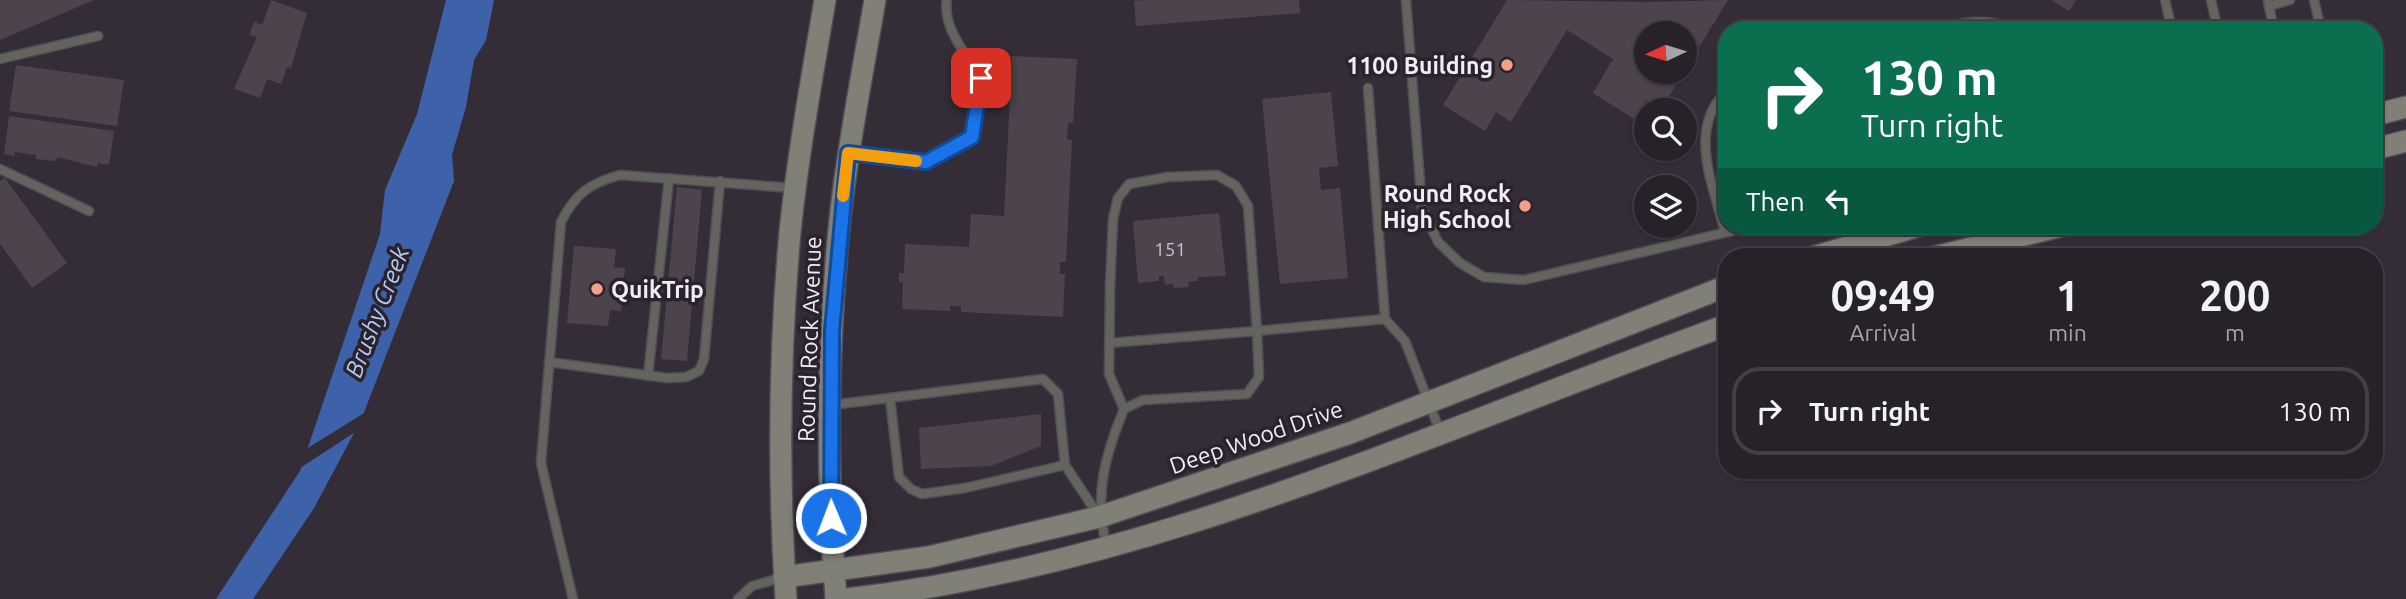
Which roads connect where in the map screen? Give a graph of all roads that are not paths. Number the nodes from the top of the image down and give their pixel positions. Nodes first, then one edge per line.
1 (825, 0) edge
2 (875, 0) edge
3 (947, 0) edge
4 (1406, 0) edge
5 (2165, 0) edge
6 (2211, 0) edge
7 (2290, 0) edge
8 (2314, 0) edge
9 (2268, 3) edge
10 (2170, 21) edge
11 (2216, 21) edge
12 (2272, 21) edge
13 (2319, 21) edge
14 (98, 36) dead end
15 (0, 59) edge
16 (1368, 88) dead end
17 (1718, 103) edge
18 (2406, 107) edge
19 (2383, 113) edge
20 (2406, 141) edge
21 (2383, 147) edge
22 (848, 153) junction
23 (0, 169) edge
24 (669, 178) junction
25 (720, 181) junction
26 (795, 188) junction
27 (1718, 202) edge
28 (89, 211) dead end
29 (1718, 234) edge
30 (1883, 235) edge
31 (2025, 235) edge
32 (1855, 242) edge
33 (1838, 248) edge
34 (1972, 248) edge
35 (1718, 289) edge
36 (1385, 320) junction
37 (1718, 328) edge
38 (1257, 331) junction
39 (1109, 343) junction
40 (549, 362) junction
41 (648, 376) junction
42 (890, 398) junction
43 (1428, 401) junction
44 (830, 406) junction
45 (1124, 409) junction
46 (1441, 434) junction
47 (1065, 465) junction
48 (1100, 517) junction
49 (1107, 547) junction
50 (834, 570) junction
51 (784, 577) junction
52 (572, 599) edge
53 (741, 599) edge
54 (786, 599) edge
55 (836, 599) edge
56 (847, 599) edge

1 - 26 street, Round Rock Avenue
2 - 22 street, Round Rock Avenue
3 - 22 lane
4 - 29 lane
5 - 10 lane
6 - 11 lane
7 - 9 lane
8 - 13 lane
9 - 12 lane
14 - 15 lane
16 - 36 lane
17 - 27 lane
18 - 19 street
20 - 21 street
22 - 44 street, Round Rock Avenue
23 - 28 lane
24 - 25 lane
24 - 40 lane
24 - 41 lane
25 - 26 lane
25 - 41 lane
26 - 51 street, Round Rock Avenue
30 - 32 street
31 - 34 street
32 - 33 street
35 - 43 street, Deep Wood Drive
36 - 38 lane
36 - 43 lane
37 - 46 street
38 - 39 lane
38 - 39 lane
38 - 45 lane
39 - 45 lane
40 - 41 lane
40 - 52 lane
42 - 44 lane
42 - 47 lane
42 - 47 lane
43 - 46 lane
43 - 48 street, Deep Wood Drive
44 - 50 street, Round Rock Avenue
45 - 48 lane
46 - 49 street
47 - 48 lane
48 - 49 lane
48 - 50 street, Deep Wood Drive
49 - 56 street
50 - 51 street, Deep Wood Drive
50 - 55 street, Round Rock Avenue
51 - 53 lane
51 - 54 street, Round Rock Avenue

